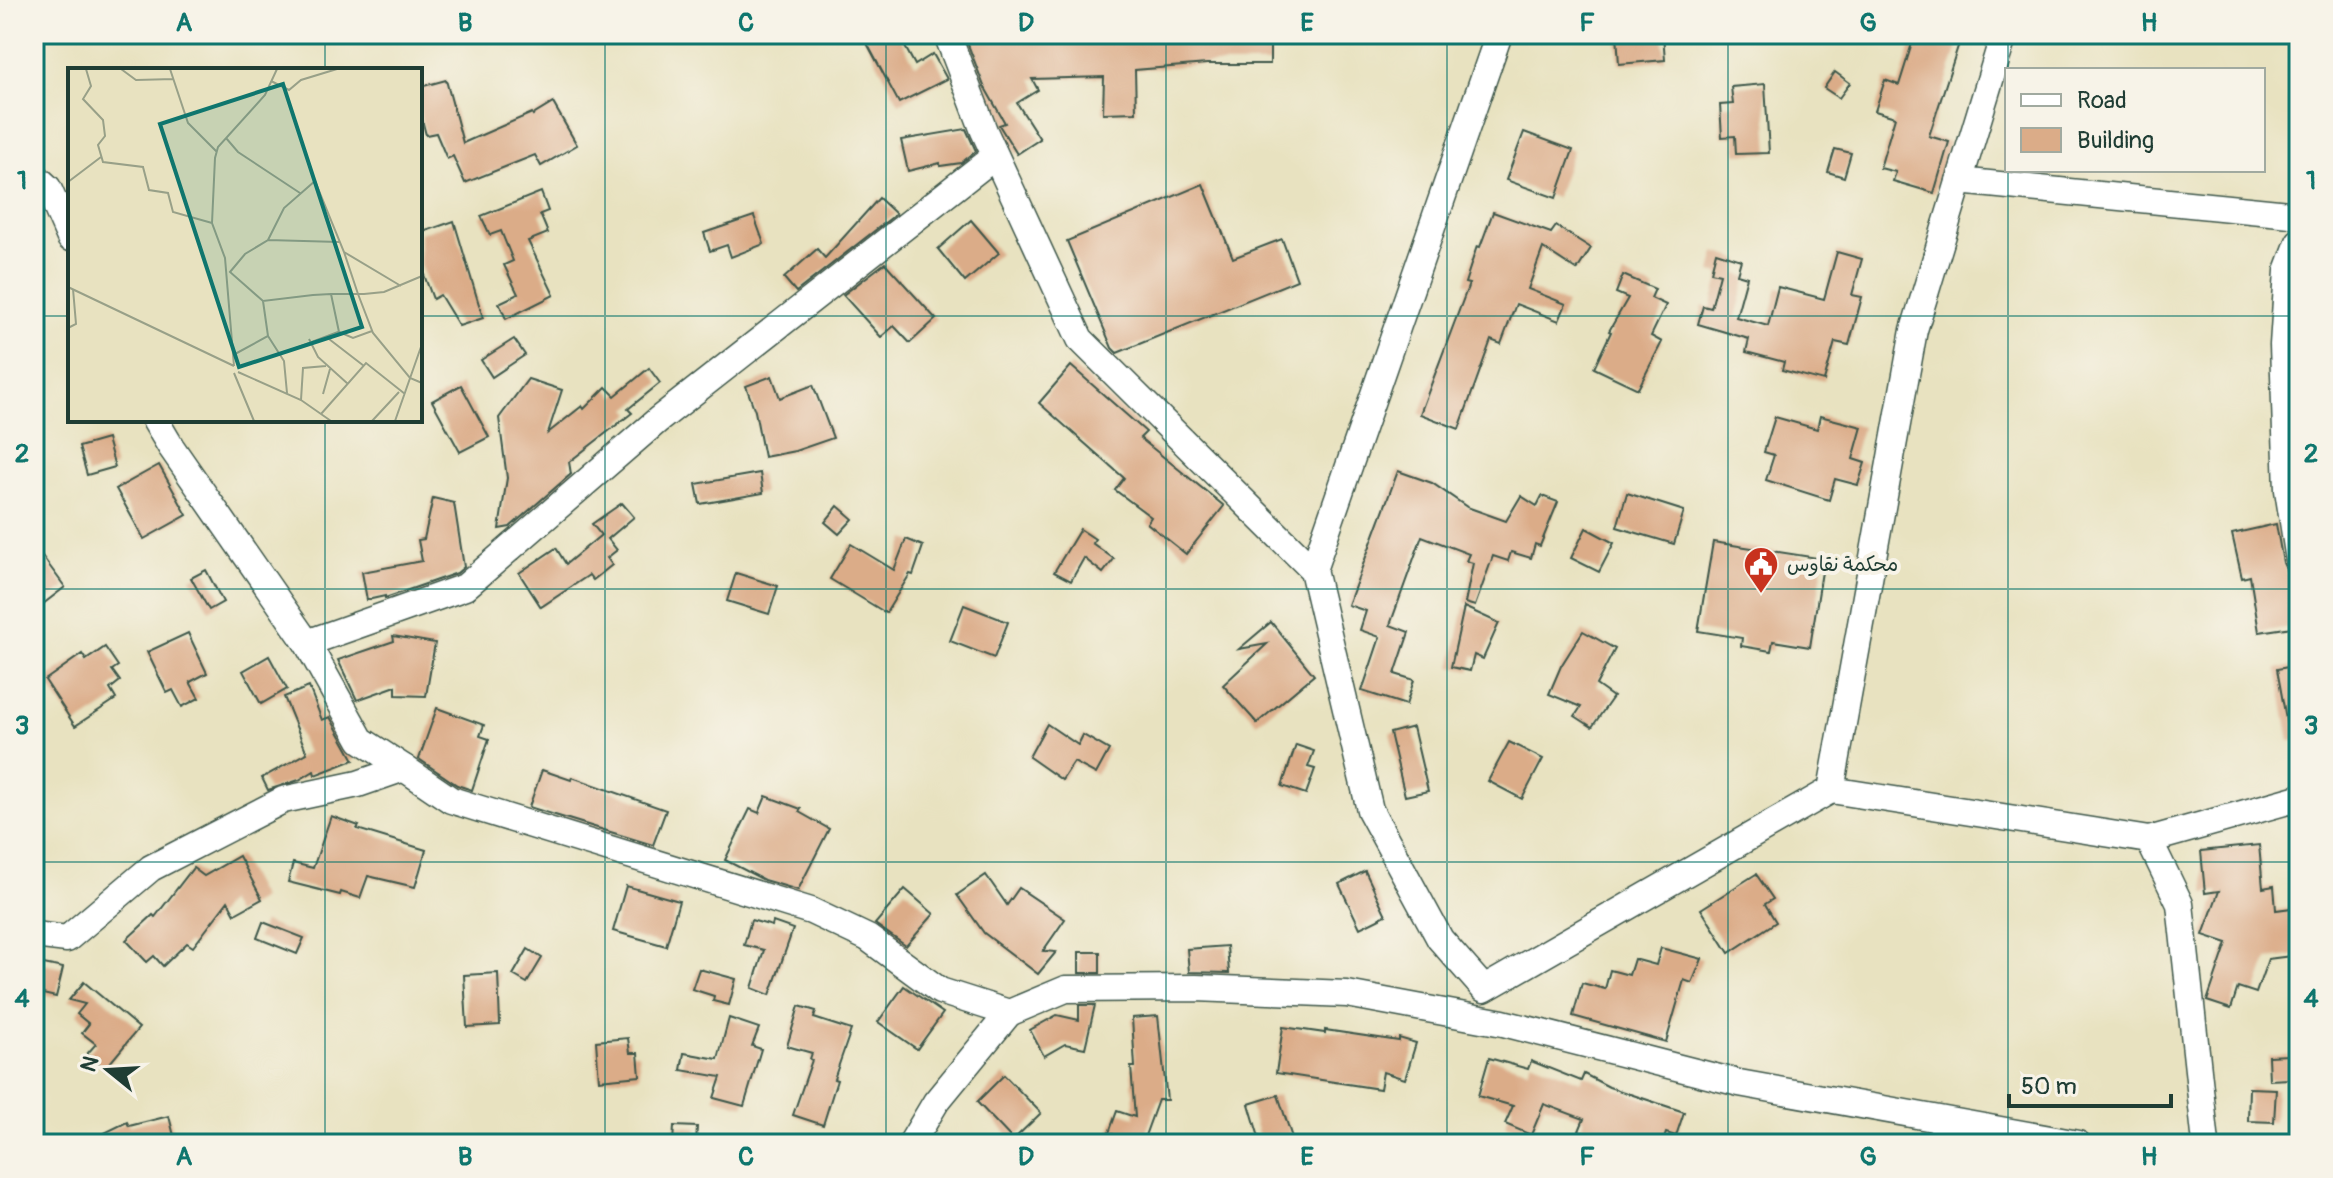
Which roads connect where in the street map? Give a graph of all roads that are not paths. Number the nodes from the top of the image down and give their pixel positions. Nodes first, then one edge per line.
1 (947, 34) edge
2 (1499, 34) edge
3 (2004, 34) edge
4 (995, 156) junction
5 (34, 175) edge
6 (1959, 181) junction
7 (2299, 215) edge
8 (68, 233) edge
9 (2299, 242) edge
10 (156, 422) edge
11 (2294, 490) edge
12 (2299, 560) edge
13 (1313, 570) junction
14 (307, 643) junction
15 (404, 768) junction
16 (1831, 790) junction
17 (2299, 798) edge
18 (2149, 840) junction
19 (34, 935) edge
20 (1484, 989) junction
21 (1009, 1013) junction
22 (1503, 1023) junction
23 (911, 1144) edge
24 (2078, 1144) edge
25 (2206, 1144) edge

1 - 4 street
2 - 13 street
3 - 6 street
4 - 13 street
4 - 14 street
5 - 8 street
6 - 7 street
6 - 16 street
9 - 11 street
10 - 14 street
11 - 12 street
13 - 20 street
14 - 15 street
15 - 19 street
15 - 21 street
16 - 18 street
16 - 20 street
17 - 18 street
18 - 25 street
20 - 22 street
21 - 22 street
21 - 23 street
22 - 24 street

